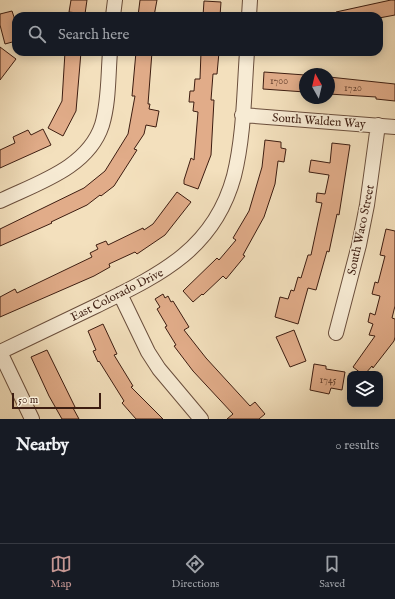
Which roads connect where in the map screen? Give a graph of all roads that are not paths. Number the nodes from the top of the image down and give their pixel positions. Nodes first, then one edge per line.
1 (115, 0) edge
2 (250, 0) edge
3 (114, 12) edge
4 (249, 12) edge
5 (110, 56) edge
6 (246, 56) edge
7 (242, 115) junction
8 (378, 125) junction
9 (395, 127) edge
10 (0, 201) edge
11 (120, 294) junction
12 (336, 333) dead end
13 (0, 352) edge
14 (32, 419) edge
15 (201, 419) edge

1 - 3 street
2 - 4 street
5 - 10 street
6 - 7 street, East Colorado Drive
7 - 8 street, South Walden Way
7 - 11 street, East Colorado Drive
8 - 9 street, South Walden Way
8 - 12 street, South Waco Street
11 - 13 street, East Colorado Drive
11 - 15 street
13 - 14 street

